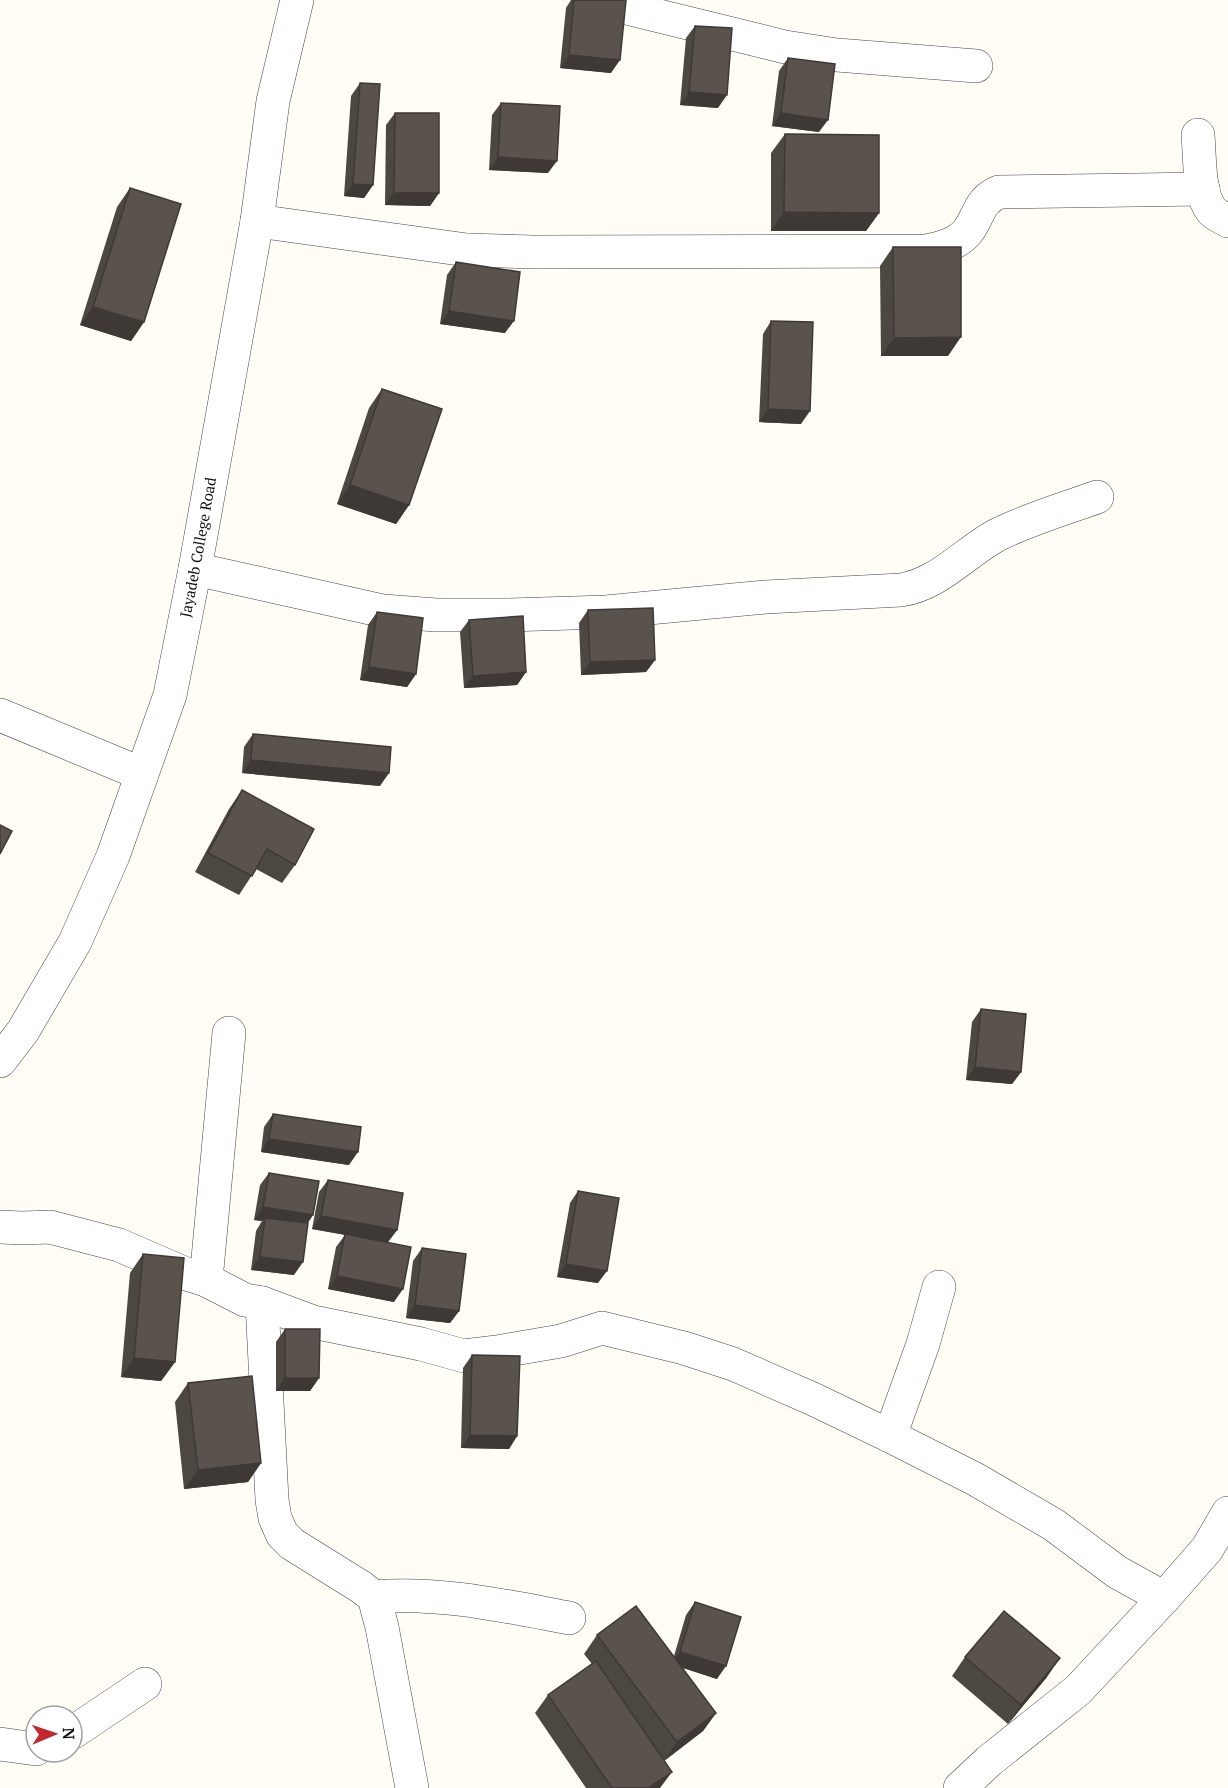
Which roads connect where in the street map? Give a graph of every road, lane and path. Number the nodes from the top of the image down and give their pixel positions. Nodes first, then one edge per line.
1 (297, 0) edge
2 (594, 0) edge
3 (976, 66) dead end
4 (1198, 135) dead end
5 (1203, 189) junction
6 (257, 221) junction
7 (1228, 221) edge
8 (1097, 497) dead end
9 (195, 569) junction
10 (0, 715) edge
11 (142, 774) junction
12 (229, 1033) dead end
13 (0, 1061) edge
14 (0, 1227) edge
15 (206, 1280) junction
16 (939, 1287) dead end
17 (262, 1303) junction
18 (890, 1436) junction
19 (1228, 1513) edge
20 (374, 1597) junction
21 (1164, 1598) junction
22 (569, 1618) dead end
23 (145, 1684) dead end
24 (84, 1725) edge
25 (0, 1744) edge
26 (24, 1747) edge
27 (412, 1788) edge
28 (960, 1788) edge

1 - 6 street, Jayadeb College Road
2 - 3 street
4 - 5 street
5 - 6 street
5 - 7 street
6 - 9 street, Jayadeb College Road
8 - 9 street
9 - 11 street, Jayadeb College Road
10 - 11 street
11 - 13 street, Jayadeb College Road
12 - 15 street
14 - 15 street
15 - 17 street
16 - 18 street
17 - 18 street
17 - 20 street
18 - 21 street
19 - 21 street
20 - 22 street
20 - 27 street
21 - 28 street
23 - 24 street
25 - 26 street

